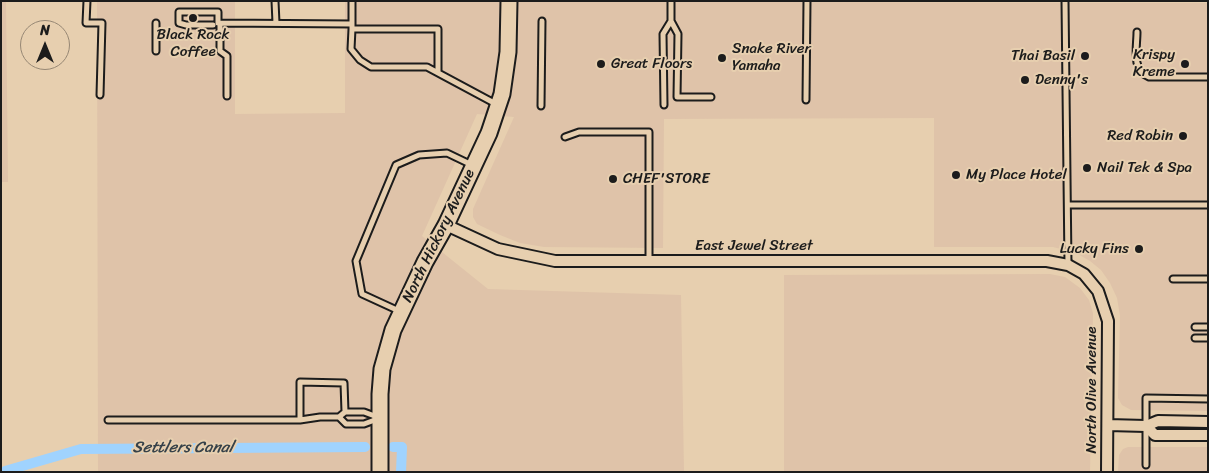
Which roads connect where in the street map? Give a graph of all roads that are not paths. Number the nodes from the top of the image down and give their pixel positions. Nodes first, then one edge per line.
1 (86, 1) edge
2 (275, 1) edge
3 (352, 1) edge
4 (508, 1) edge
5 (671, 1) edge
6 (807, 1) edge
7 (1065, 1) edge
8 (542, 21) dead end
9 (671, 21) junction
10 (156, 23) dead end
11 (276, 23) junction
12 (215, 24) joint
13 (352, 26) junction
14 (1138, 32) dead end
15 (156, 51) dead end
16 (438, 72) junction
17 (1208, 77) edge
18 (100, 95) dead end
19 (227, 96) dead end
20 (711, 97) dead end
21 (806, 100) dead end
22 (664, 105) dead end
23 (498, 106) junction
24 (541, 106) dead end
25 (565, 137) dead end
26 (474, 166) junction
27 (1068, 205) junction
28 (1208, 205) edge
29 (446, 225) junction
30 (649, 262) junction
31 (1068, 265) junction
32 (1173, 279) dead end
33 (1208, 279) edge
34 (401, 313) junction
35 (1195, 327) dead end
36 (1208, 327) edge
37 (1195, 338) dead end
38 (1208, 338) edge
39 (1208, 399) edge
40 (345, 412) junction
41 (339, 417) junction
42 (380, 418) junction
43 (108, 420) dead end
44 (300, 420) junction
45 (1208, 422) edge
46 (1108, 425) junction
47 (1146, 426) junction
48 (1208, 435) edge
49 (1146, 465) dead end
50 (376, 472) edge
51 (380, 472) edge
52 (1107, 472) edge

1 - 18 lane
2 - 11 lane
3 - 13 lane
4 - 23 street, North Hickory Avenue
5 - 9 lane
6 - 21 lane
7 - 27 lane
8 - 24 lane
9 - 20 lane
9 - 22 lane
10 - 15 lane
11 - 13 lane
11 - 19 lane
12 - 12 lane
13 - 16 lane
13 - 16 lane
14 - 17 lane
16 - 23 lane
23 - 26 street, North Hickory Avenue
25 - 30 lane
26 - 29 street, North Hickory Avenue
26 - 34 lane
27 - 28 lane
27 - 31 lane
29 - 30 street, East Jewel Street
29 - 34 street, North Hickory Avenue
30 - 31 street, East Jewel Street
31 - 46 street, North Olive Avenue
32 - 33 lane
34 - 42 street, North Hickory Avenue
35 - 36 lane
37 - 38 lane
39 - 47 lane
40 - 41 lane
40 - 42 lane
40 - 44 lane
41 - 42 lane
41 - 44 lane
42 - 51 street, North Hickory Avenue
43 - 44 lane
45 - 47 street
46 - 47 street
46 - 52 street, North Olive Avenue
47 - 48 street
47 - 49 lane
50 - 51 lane

